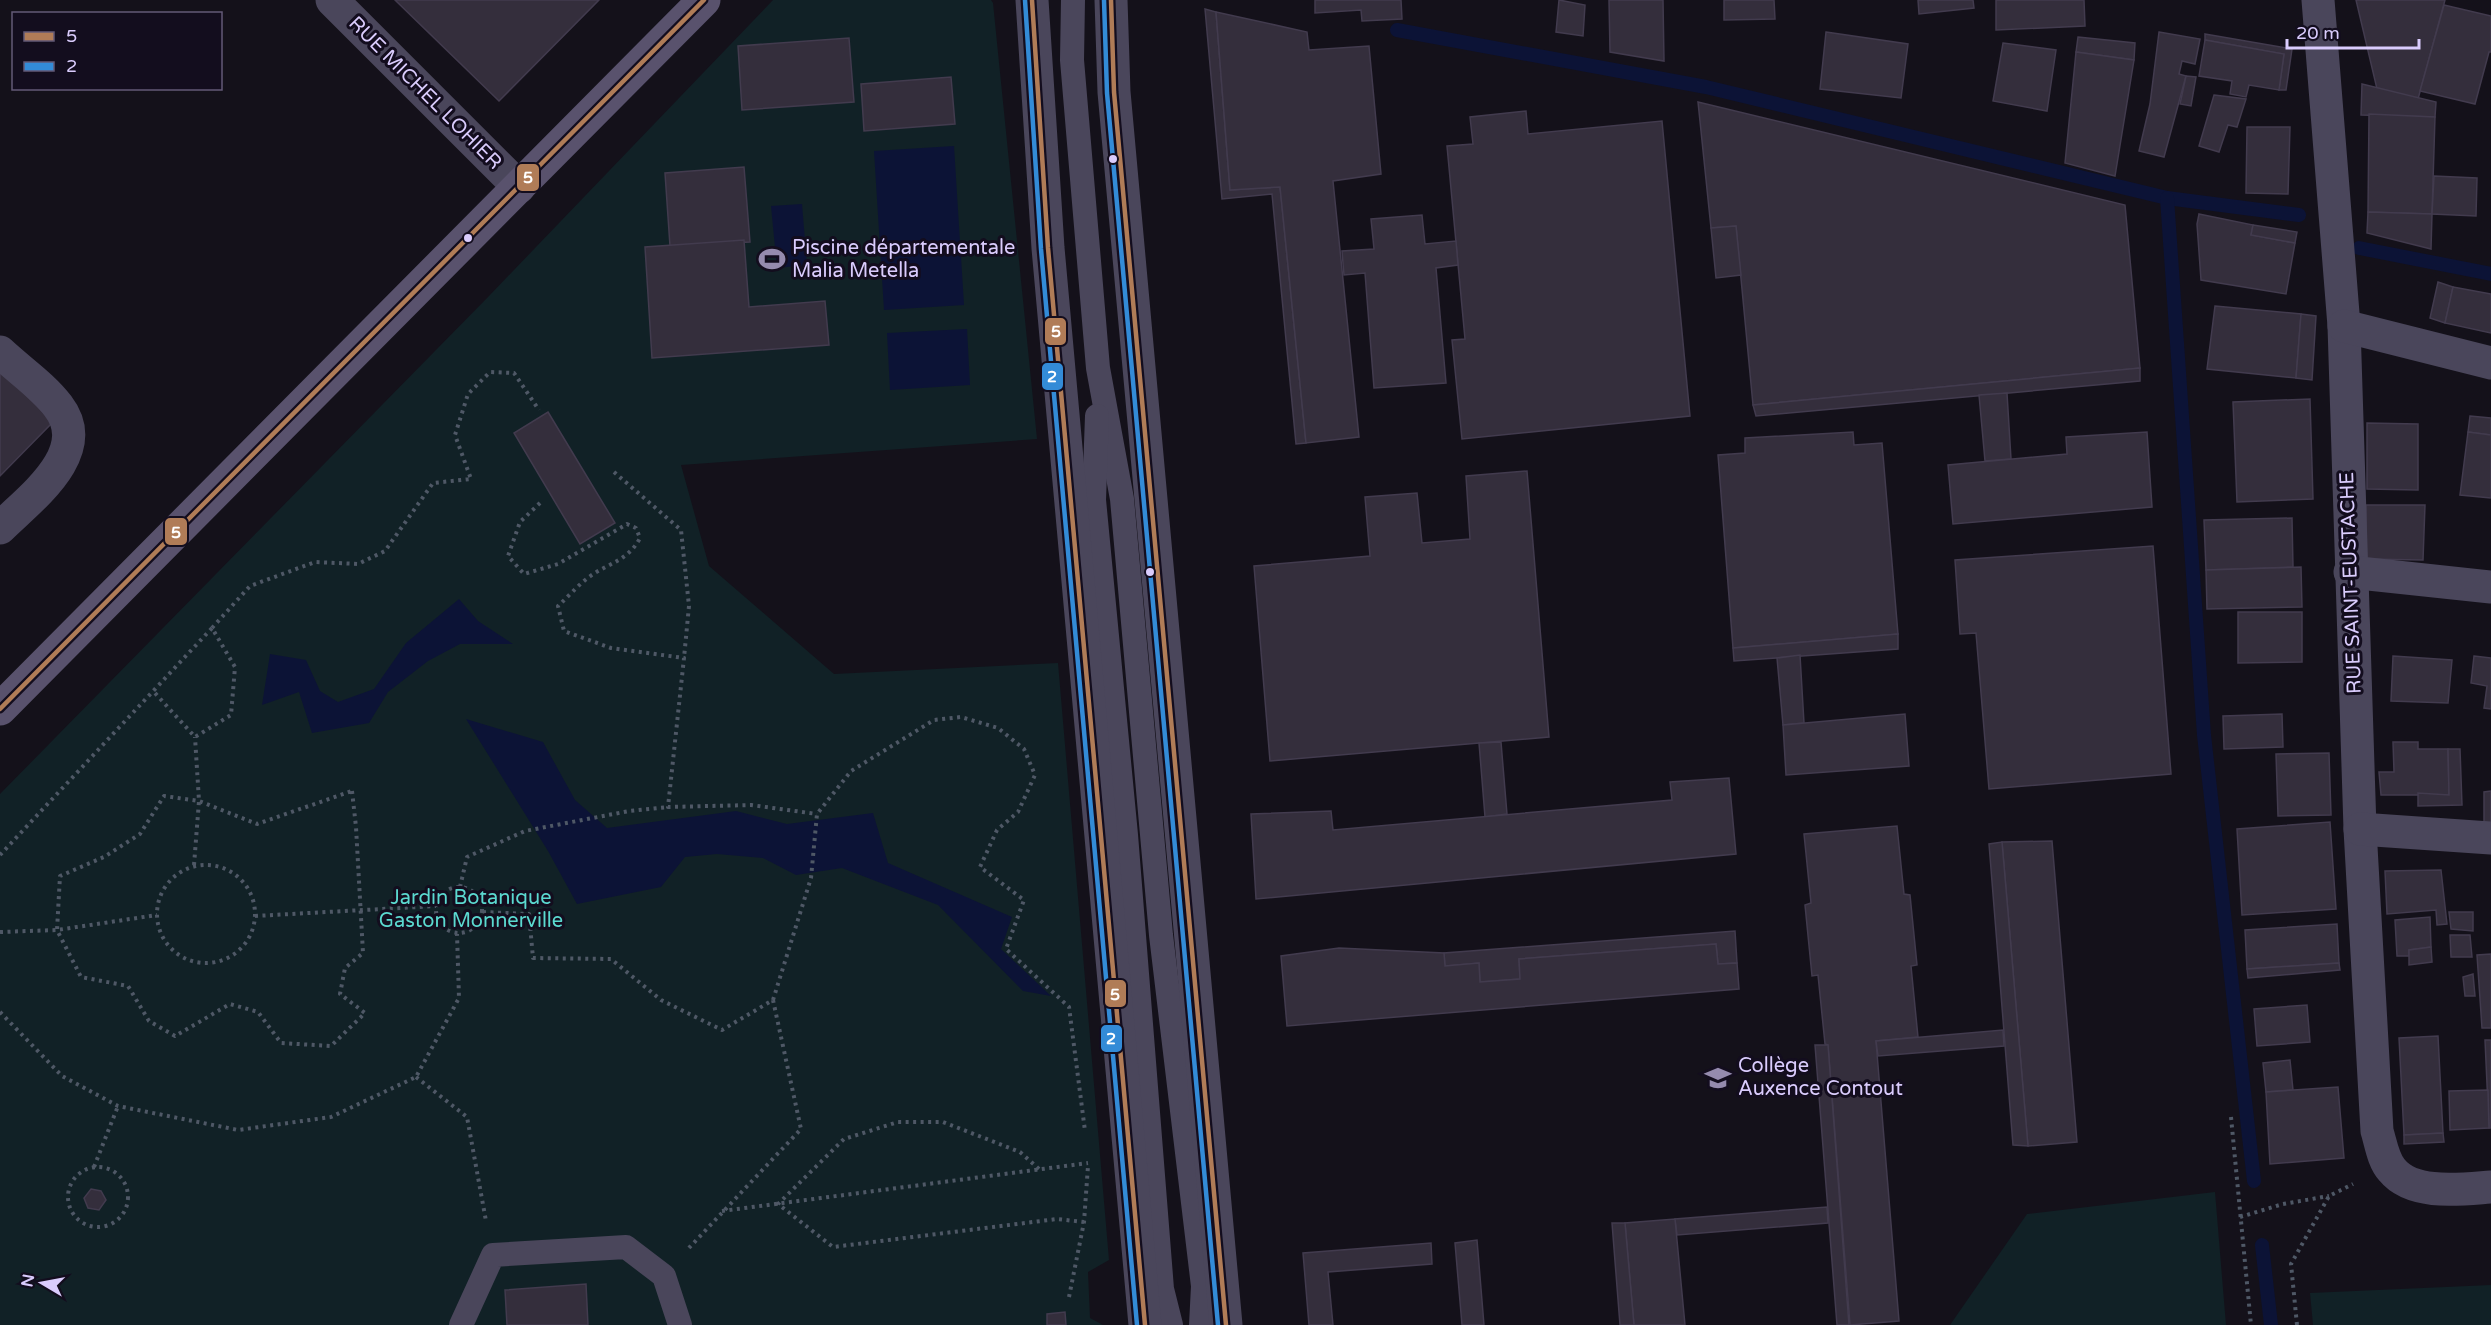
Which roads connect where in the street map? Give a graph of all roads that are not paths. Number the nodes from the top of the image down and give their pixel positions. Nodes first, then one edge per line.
1 (332, 0) edge
2 (704, 0) edge
3 (1032, 0) edge
4 (1073, 0) edge
5 (1111, 0) edge
6 (2319, 0) edge
7 (519, 187) junction
8 (2344, 326) junction
9 (0, 352) edge
10 (2491, 363) edge
11 (1098, 368) junction
12 (0, 528) edge
13 (2350, 572) junction
14 (2491, 587) edge
15 (0, 709) edge
16 (2360, 830) junction
17 (2491, 838) edge
18 (2491, 1187) edge
19 (461, 1325) edge
20 (680, 1325) edge
21 (1145, 1325) edge
22 (1171, 1325) edge
23 (1201, 1325) edge
24 (1226, 1325) edge

1 - 7 street, RUE MICHEL LOHIER
2 - 7 main road
3 - 21 street
4 - 11 lane
5 - 24 street
6 - 8 street, RUE SAINT-EUSTACHE
7 - 15 main road
8 - 10 street
8 - 13 street, RUE SAINT-EUSTACHE
9 - 12 street
11 - 22 lane
11 - 23 lane
13 - 14 street
13 - 16 street, RUE SAINT-EUSTACHE
16 - 17 street
16 - 18 street, RUE SAINT-EUSTACHE
19 - 20 lane

